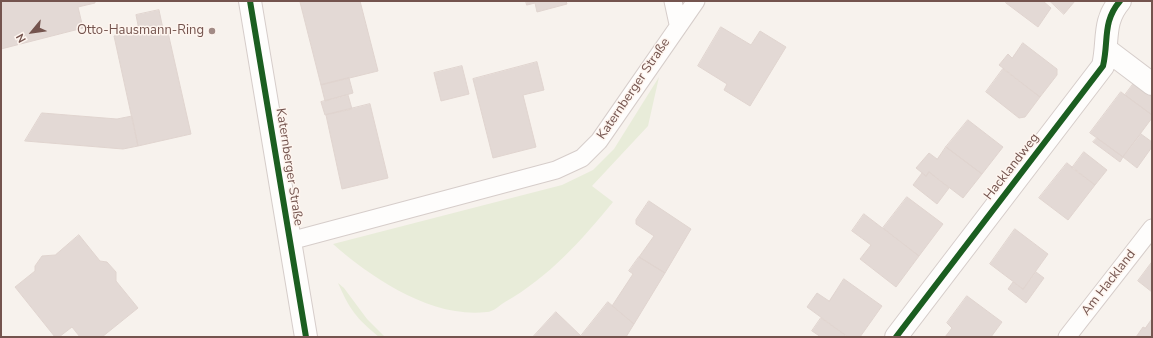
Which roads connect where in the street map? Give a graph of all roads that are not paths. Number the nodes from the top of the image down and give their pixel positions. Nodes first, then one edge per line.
1 (250, 1) edge
2 (673, 1) edge
3 (696, 1) edge
4 (1120, 1) edge
5 (678, 24) junction
6 (1107, 50) junction
7 (1152, 84) edge
8 (1152, 228) edge
9 (290, 241) junction
10 (306, 337) edge
11 (896, 337) edge
12 (1067, 337) edge

1 - 9 street, Katernberger Straße
2 - 5 lane, Katernberger Straße
3 - 5 lane, Katernberger Straße
4 - 6 street, Hacklandweg
5 - 9 lane, Katernberger Straße
6 - 7 street
6 - 11 street, Hacklandweg
8 - 12 lane, Am Hackland
9 - 10 street, Katernberger Straße

